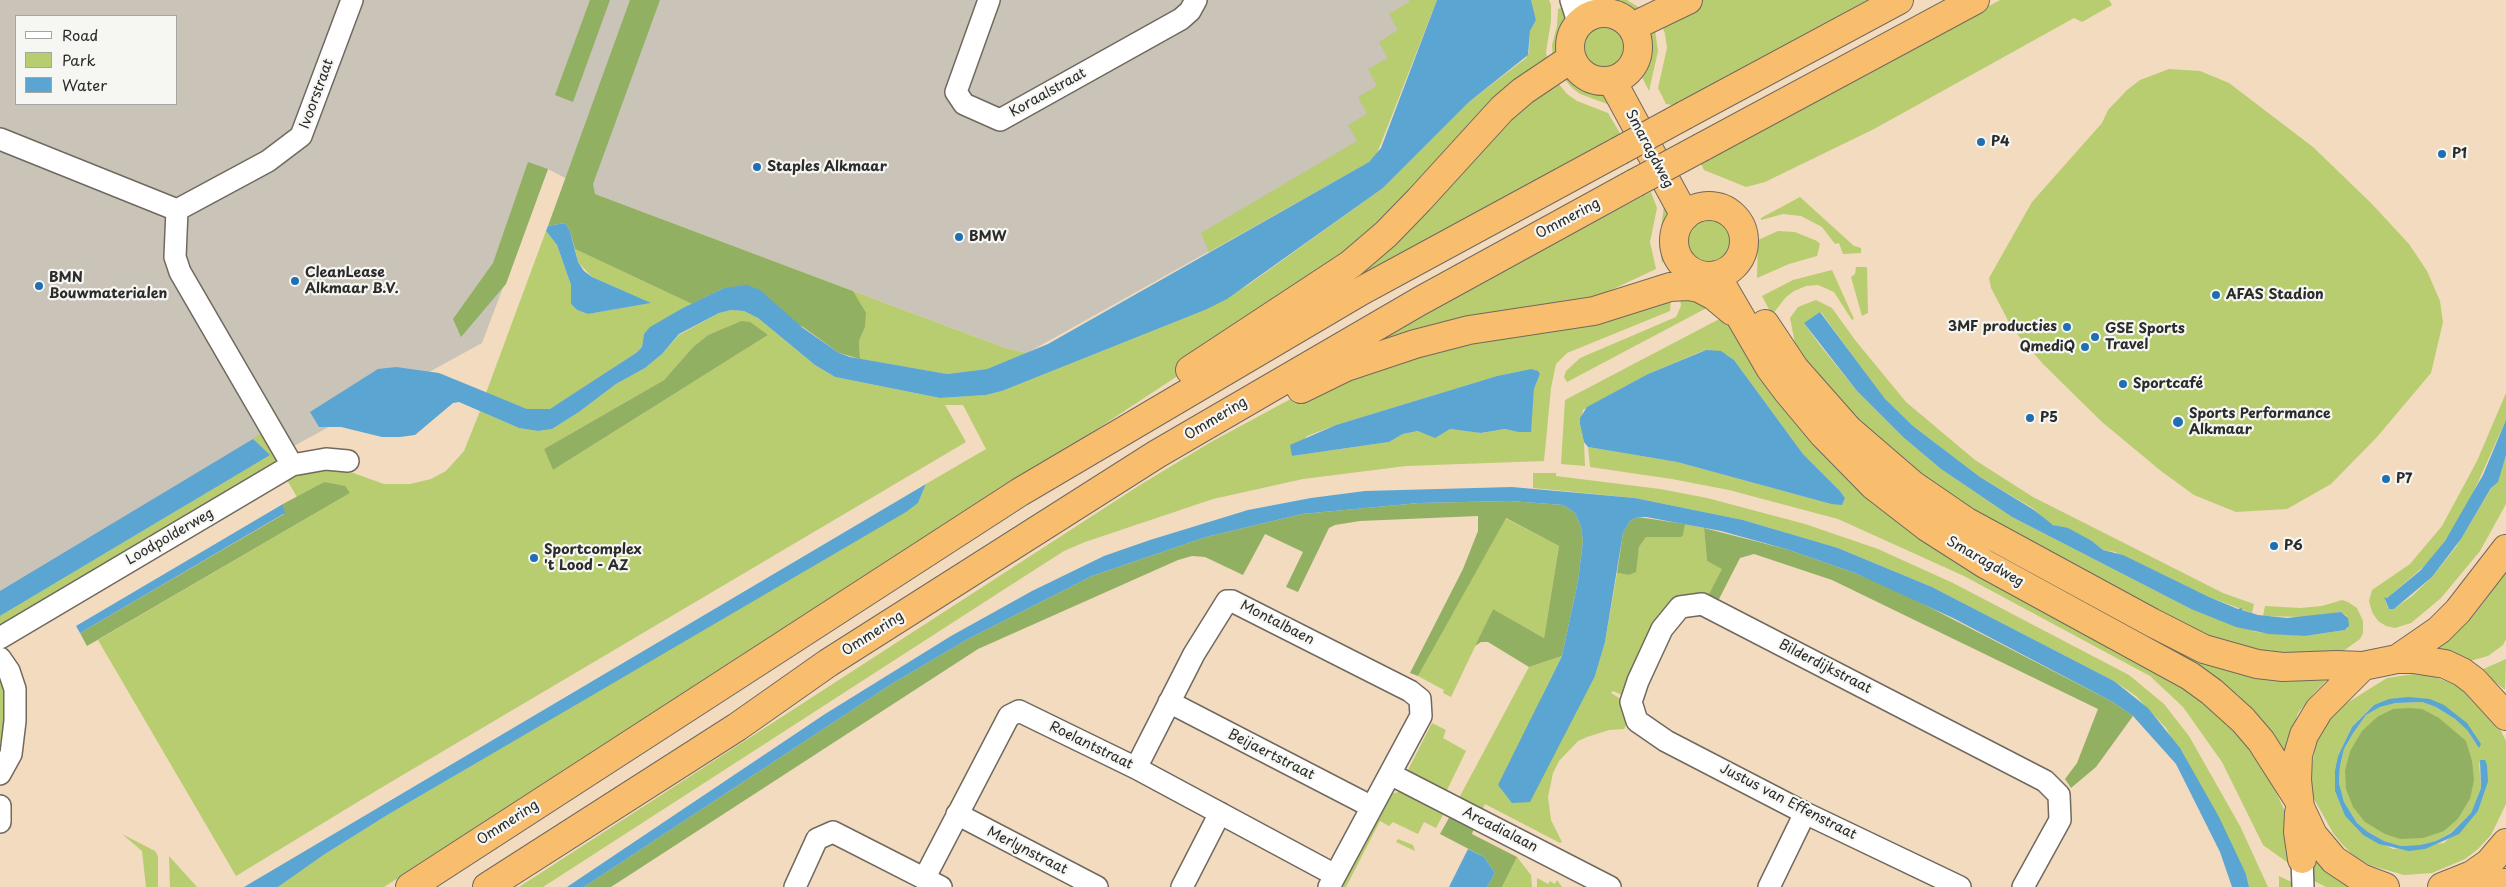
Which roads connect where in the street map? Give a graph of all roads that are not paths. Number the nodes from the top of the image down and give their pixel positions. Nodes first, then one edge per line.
1 (352, 0) edge
2 (989, 0) edge
3 (1196, 0) edge
4 (1688, 0) edge
5 (1899, 0) edge
6 (1976, 0) edge
7 (1584, 10) edge
8 (1632, 27) junction
9 (1572, 58) junction
10 (1619, 77) junction
11 (0, 139) edge
12 (177, 210) junction
13 (1692, 212) junction
14 (1680, 261) junction
15 (1724, 271) junction
16 (1566, 314) junction
17 (1739, 317) junction
18 (1157, 454) junction
19 (348, 461) dead end
20 (292, 466) junction
21 (1020, 492) junction
22 (2506, 549) edge
23 (0, 638) edge
24 (0, 658) edge
25 (2398, 659) junction
26 (2363, 666) junction
27 (1169, 702) junction
28 (1631, 702) joint
29 (2506, 716) edge
30 (1136, 768) junction
31 (0, 774) edge
32 (1390, 774) junction
33 (2299, 803) junction
34 (0, 806) edge
35 (1372, 807) junction
36 (1220, 813) junction
37 (1806, 813) junction
38 (957, 814) junction
39 (0, 822) edge
40 (2506, 843) edge
41 (2302, 859) joint
42 (1332, 881) edge
43 (933, 883) edge
44 (2506, 883) edge
45 (2447, 885) edge
46 (410, 887) edge
47 (487, 887) edge
48 (794, 887) edge
49 (1097, 887) edge
50 (1182, 887) edge
51 (1610, 887) edge
52 (1769, 887) edge
53 (1960, 887) edge
54 (2023, 887) edge
55 (2303, 887) edge
56 (2385, 887) edge

1 - 12 street, Ivoorstraat
2 - 3 street, Koraalstraat
4 - 8 highway
5 - 21 highway, Ommering, bridge
6 - 18 highway, Ommering, bridge
7 - 8 highway
7 - 9 highway
8 - 10 highway
9 - 10 highway
9 - 21 highway
10 - 13 highway, Smaragdweg
11 - 12 street
12 - 20 street
13 - 14 highway
13 - 15 highway
14 - 15 highway
14 - 16 highway
15 - 17 highway, Smaragdweg
15 - 26 highway, Smaragdweg
16 - 17 highway
16 - 18 highway
17 - 33 highway, Smaragdweg
18 - 47 highway, Ommering
19 - 20 street, Loodpolderweg
20 - 23 street, Loodpolderweg
21 - 46 highway, Ommering
22 - 25 highway
24 - 31 street
25 - 26 highway, Smaragdweg
25 - 29 highway
26 - 33 highway
27 - 30 street, Montalbaen
27 - 32 street, Montalbaen
27 - 35 street, Beijaertstraat
28 - 37 street, Justus van Effenstraat
28 - 54 street, Bilderdijkstraat
30 - 36 street, Roelantstraat
30 - 38 street, Roelantstraat
32 - 35 street
32 - 51 street, Arcadialaan
33 - 41 highway
33 - 56 highway, Smaragdweg
34 - 39 street
35 - 42 street
36 - 42 street, Roelantstraat
36 - 50 street
37 - 52 street
37 - 53 street, Justus van Effenstraat
38 - 43 street, Roelantstraat
38 - 49 street, Merlynstraat
40 - 45 highway
41 - 55 street
43 - 48 street
44 - 45 highway

